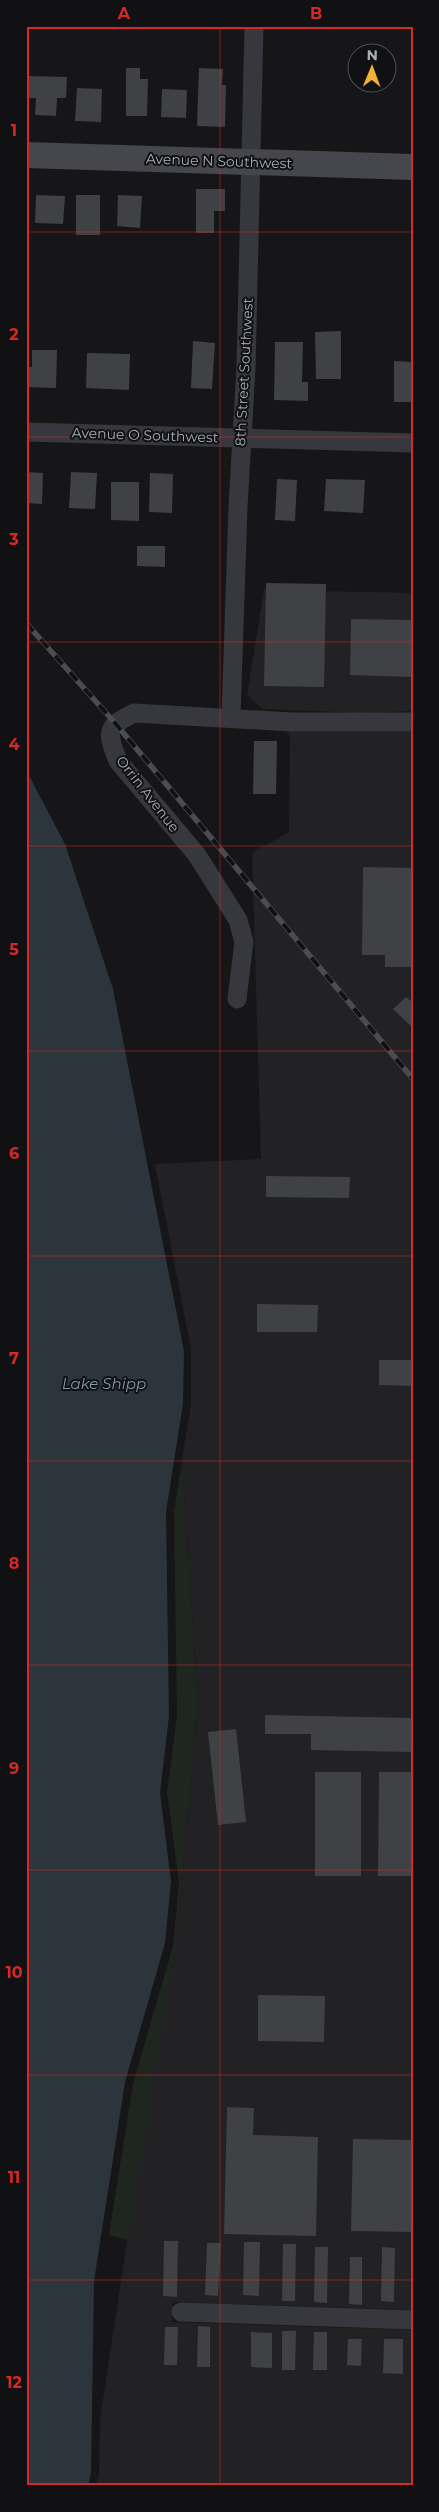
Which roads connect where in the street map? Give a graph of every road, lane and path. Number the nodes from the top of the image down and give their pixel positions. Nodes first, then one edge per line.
1 (254, 26) edge
2 (26, 155) edge
3 (251, 162) junction
4 (413, 167) edge
5 (26, 432) edge
6 (242, 438) junction
7 (413, 443) edge
8 (232, 717) junction
9 (413, 722) edge
10 (236, 999) dead end
11 (181, 2312) dead end
12 (413, 2320) edge

1 - 3 street, 8th Street Southwest
2 - 3 street, Avenue N Southwest
3 - 4 street, Avenue N Southwest
3 - 6 street, 8th Street Southwest
5 - 6 street, Avenue O Southwest
6 - 7 street, Avenue O Southwest
6 - 8 street, 8th Street Southwest
8 - 9 street, Orrin Avenue
8 - 10 street, Orrin Avenue
11 - 12 street

